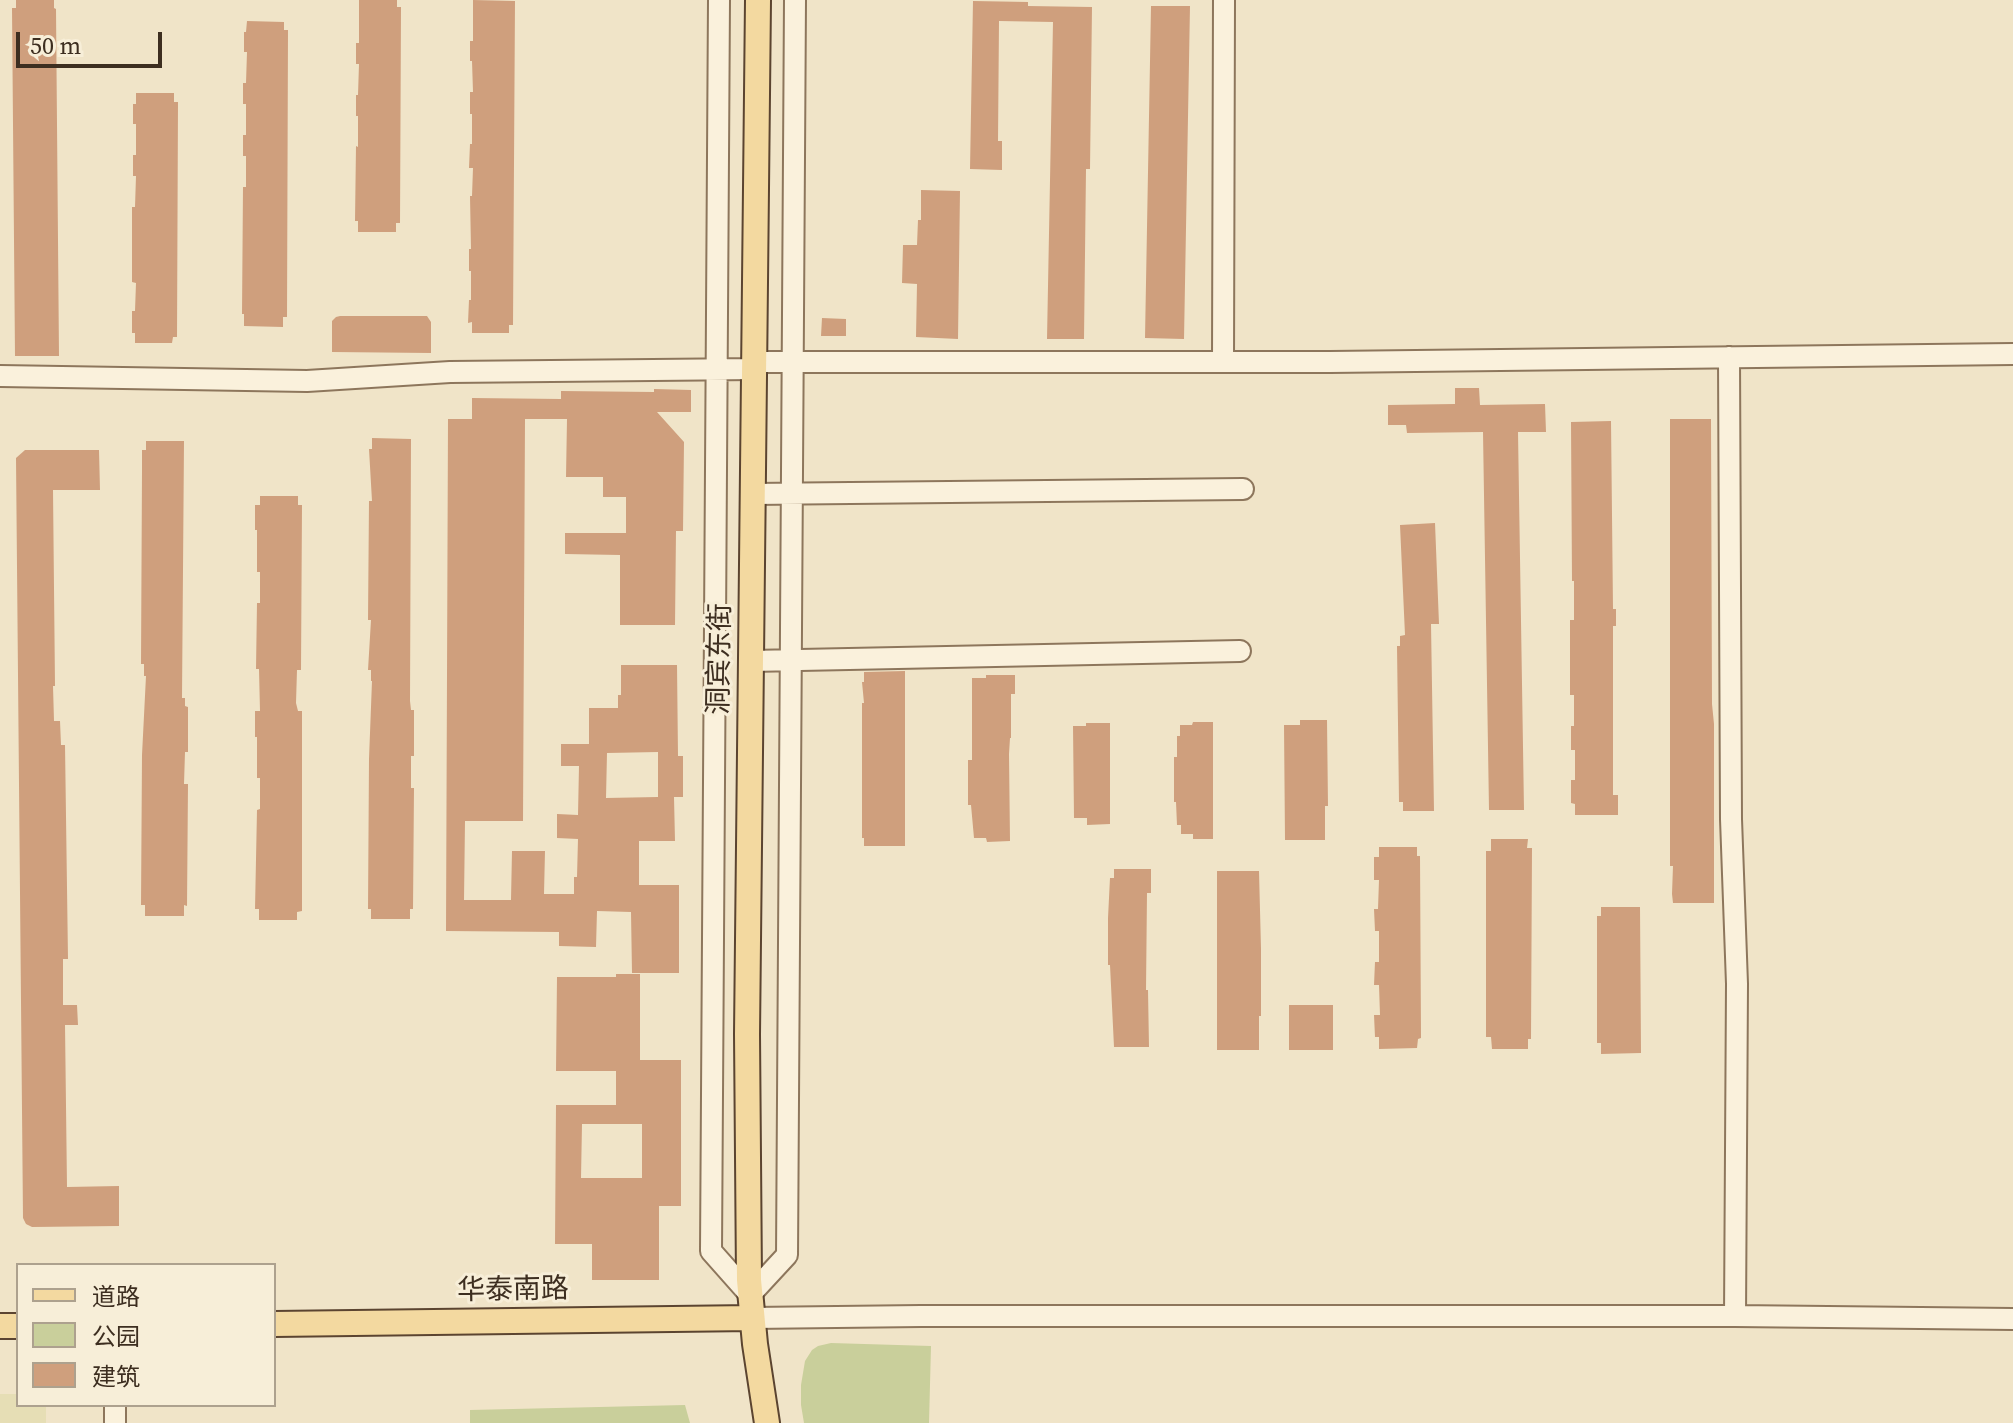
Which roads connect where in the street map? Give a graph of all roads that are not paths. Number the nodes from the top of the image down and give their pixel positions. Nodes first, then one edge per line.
1 (719, 0) edge
2 (758, 0) edge
3 (795, 0) edge
4 (1224, 0) edge
5 (2013, 354) edge
6 (1729, 357) junction
7 (793, 362) junction
8 (1223, 362) junction
9 (754, 365) junction
10 (717, 369) junction
11 (0, 376) edge
12 (1243, 489) dead end
13 (792, 493) junction
14 (753, 494) junction
15 (1240, 651) dead end
16 (791, 660) junction
17 (751, 661) junction
18 (751, 1306) junction
19 (1735, 1316) junction
20 (2013, 1319) edge
21 (276, 1324) edge
22 (767, 1423) edge

1 - 10 street
2 - 9 main road, 洞宾东街
3 - 7 street
4 - 8 street
5 - 6 street
6 - 8 street
6 - 19 street
7 - 8 street
7 - 9 street
7 - 13 street
9 - 10 street
9 - 14 main road, 洞宾东街
10 - 11 street
10 - 18 street
12 - 13 street
13 - 14 street
13 - 16 street
14 - 17 main road, 洞宾东街
15 - 16 street
16 - 17 street
16 - 18 street
17 - 18 main road, 洞宾东街
18 - 19 street
18 - 21 main road, 华泰南路
18 - 22 main road, 洞宾东街
19 - 20 street

